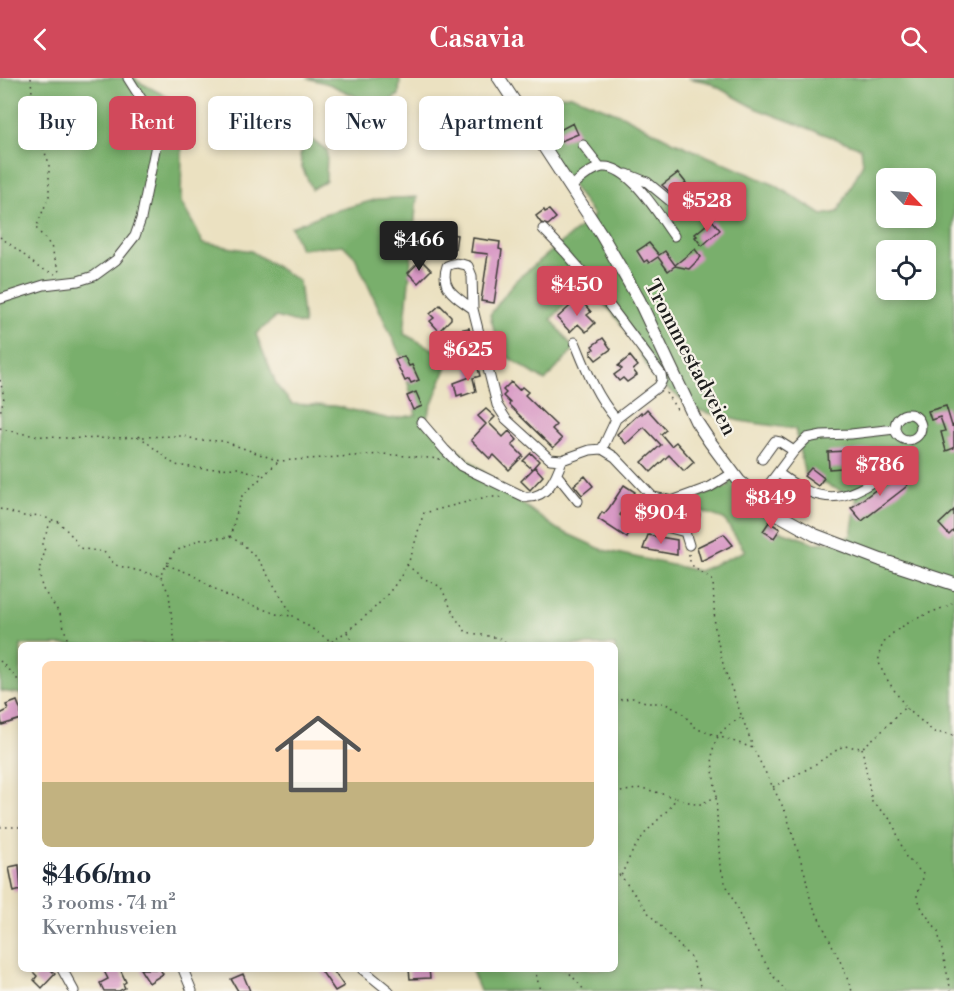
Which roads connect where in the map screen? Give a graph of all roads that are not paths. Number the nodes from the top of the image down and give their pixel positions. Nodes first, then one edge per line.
1 (128, 78) edge
2 (499, 78) edge
3 (583, 145) dead end
4 (600, 167) junction
5 (625, 173) junction
6 (571, 187) junction
7 (681, 210) dead end
8 (543, 229) dead end
9 (674, 236) dead end
10 (0, 299) edge
11 (473, 309) junction
12 (574, 342) dead end
13 (616, 419) junction
14 (421, 422) dead end
15 (895, 429) dead end
16 (602, 449) junction
17 (794, 451) junction
18 (762, 459) dead end
19 (562, 460) junction
20 (896, 467) dead end
21 (733, 472) junction
22 (778, 473) junction
23 (557, 475) junction
24 (653, 497) junction
25 (758, 499) junction
26 (578, 501) dead end
27 (689, 545) dead end
28 (954, 584) edge
29 (64, 972) edge
30 (184, 972) edge
31 (366, 972) edge
32 (74, 991) edge
33 (192, 991) edge
34 (389, 991) edge

1 - 10 street
2 - 6 main road, Trommestadveien
3 - 4 street
4 - 5 street
4 - 6 street
5 - 7 street
5 - 9 street
6 - 21 main road, Trommestadveien
8 - 13 street
11 - 11 street
11 - 19 street
12 - 13 street
13 - 16 street
14 - 23 street
15 - 17 street
16 - 19 street
16 - 24 street
17 - 18 street
17 - 22 street
19 - 23 street
20 - 22 street
21 - 24 street
21 - 25 main road, Trommestadveien
22 - 25 street
23 - 26 street
24 - 27 street
25 - 28 main road, Trommestadveien
29 - 32 street
30 - 33 street
31 - 34 street

